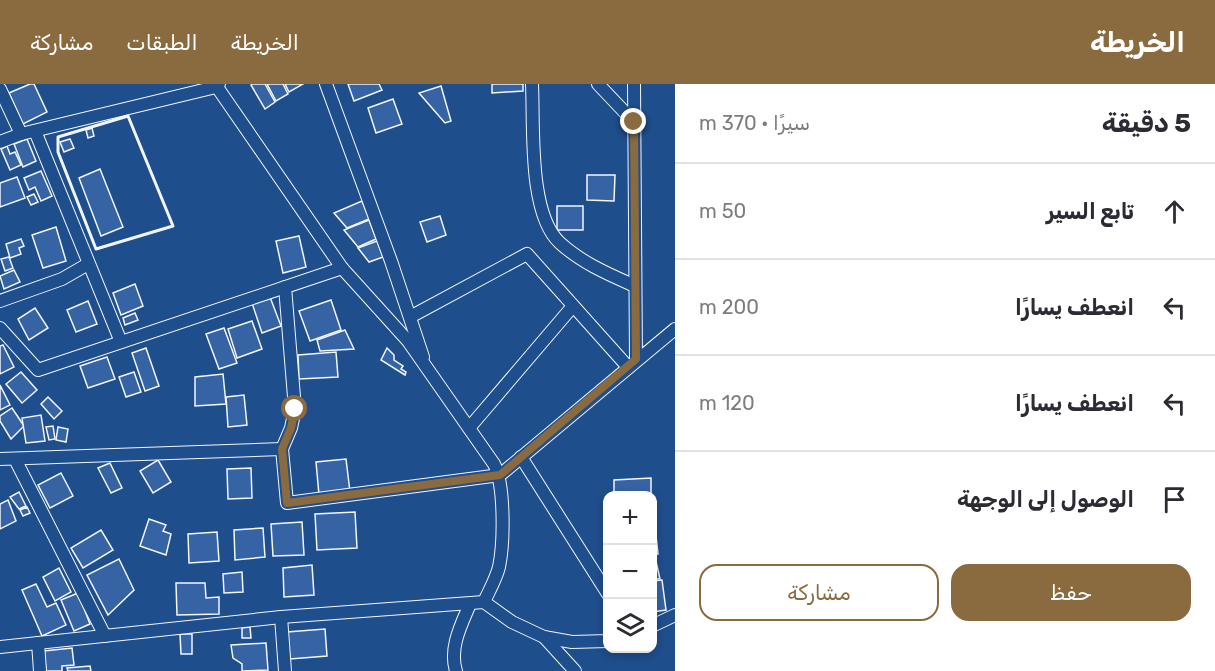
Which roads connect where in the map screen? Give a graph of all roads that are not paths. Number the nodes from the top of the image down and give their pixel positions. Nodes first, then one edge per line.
1 (326, 84) edge
2 (532, 84) edge
3 (598, 84) edge
4 (634, 84) edge
5 (217, 85) edge
6 (0, 89) edge
7 (634, 122) junction
8 (36, 131) junction
9 (21, 134) junction
10 (0, 142) edge
11 (88, 264) junction
12 (342, 268) junction
13 (635, 286) junction
14 (285, 287) junction
15 (0, 301) edge
16 (573, 306) junction
17 (410, 316) junction
18 (0, 328) edge
19 (675, 329) edge
20 (121, 342) junction
21 (632, 363) junction
22 (428, 369) junction
23 (469, 428) junction
24 (282, 449) junction
25 (521, 457) junction
26 (0, 459) edge
27 (15, 459) junction
28 (500, 475) junction
29 (603, 586) edge
30 (484, 602) junction
31 (470, 604) junction
32 (675, 615) edge
33 (281, 617) junction
34 (657, 624) edge
35 (105, 636) junction
36 (544, 637) junction
37 (603, 641) edge
38 (38, 643) junction
39 (0, 647) edge
40 (40, 671) edge
41 (285, 671) edge
42 (456, 671) edge
43 (575, 671) edge

1 - 17 street
2 - 13 street
3 - 7 street
4 - 7 street
5 - 8 street
5 - 12 street
6 - 9 street
7 - 13 street
8 - 9 street
8 - 11 street
9 - 10 street
11 - 15 street
11 - 20 street
12 - 14 street
12 - 22 street
13 - 21 street
14 - 20 street
14 - 24 street
16 - 17 street
16 - 21 street
16 - 23 street
17 - 22 street
18 - 20 street
19 - 21 street
21 - 25 street
22 - 23 street
23 - 28 street
24 - 27 street
24 - 28 street
25 - 28 street
25 - 29 street
26 - 27 street
27 - 35 street
28 - 30 street
30 - 31 street
30 - 36 street
31 - 33 street
31 - 42 street
32 - 34 street
33 - 35 street
33 - 41 street
35 - 38 street
36 - 37 street
36 - 43 street
38 - 39 street
38 - 40 street

